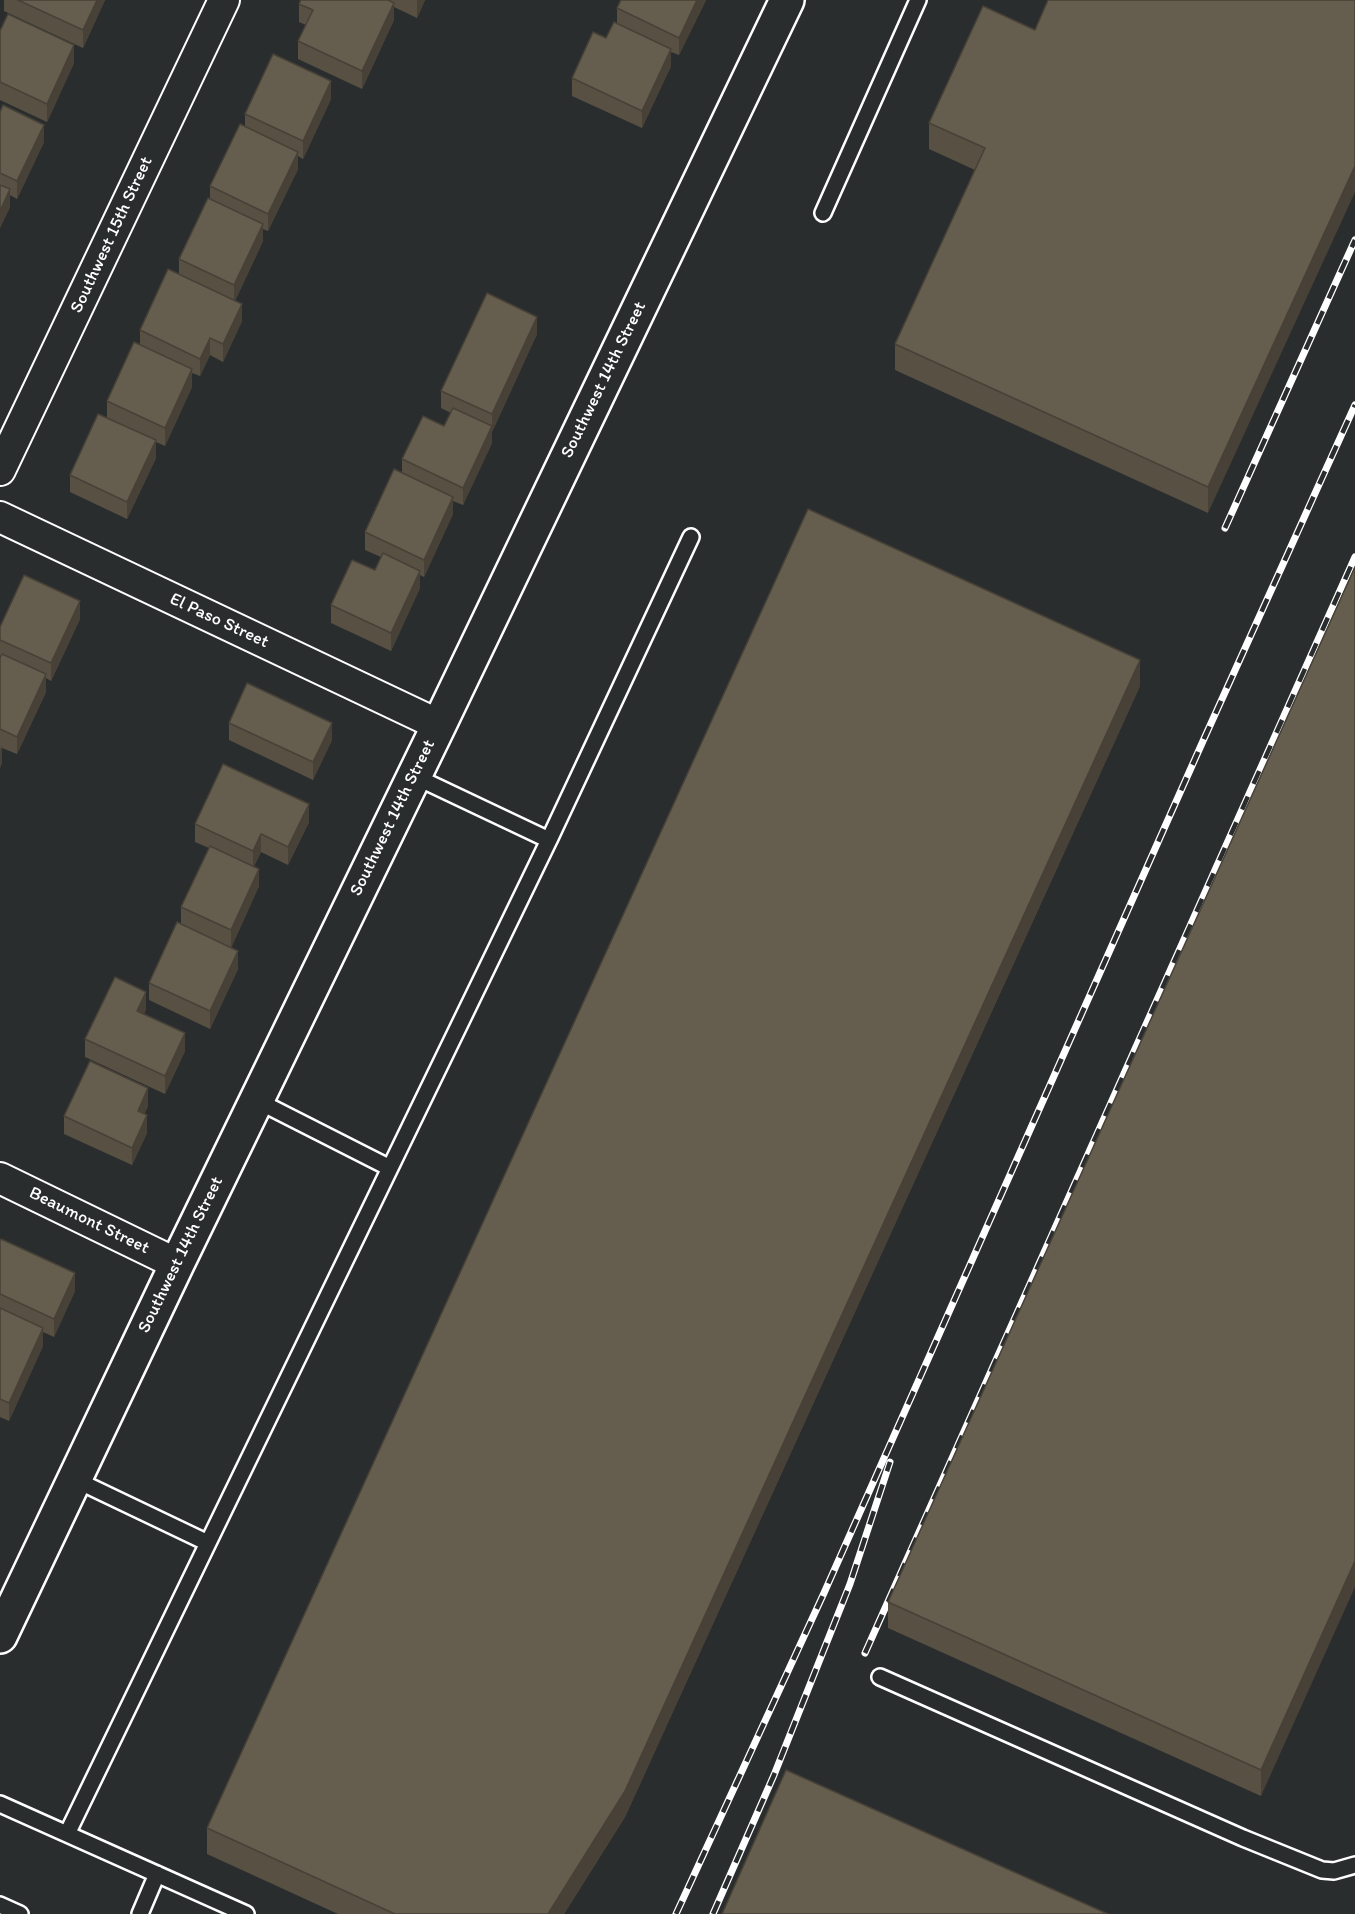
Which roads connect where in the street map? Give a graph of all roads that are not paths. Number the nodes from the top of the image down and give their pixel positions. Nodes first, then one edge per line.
1 (224, 0) edge
2 (787, 0) edge
3 (918, 0) edge
4 (823, 213) dead end
5 (0, 470) edge
6 (0, 517) edge
7 (691, 537) dead end
8 (439, 725) junction
9 (414, 776) junction
10 (549, 840) junction
11 (256, 1100) junction
12 (390, 1168) junction
13 (0, 1178) edge
14 (177, 1264) junction
15 (74, 1479) junction
16 (208, 1543) junction
17 (0, 1636) edge
18 (879, 1677) dead end
19 (0, 1804) edge
20 (67, 1834) junction
21 (1355, 1865) edge
22 (157, 1874) junction
23 (0, 1905) edge
24 (20, 1914) edge
25 (140, 1914) edge
26 (246, 1914) edge

1 - 5 street, Southwest 15th Street
2 - 8 street, Southwest 14th Street
3 - 4 lane
6 - 8 street, El Paso Street
7 - 10 lane
8 - 9 street, Southwest 14th Street
9 - 10 lane
9 - 11 street, Southwest 14th Street
10 - 12 lane
11 - 12 lane
11 - 14 street, Southwest 14th Street
12 - 16 lane
13 - 14 street, Beaumont Street
14 - 15 street, Southwest 14th Street
15 - 16 lane
15 - 17 street, Southwest 14th Street
16 - 20 lane
18 - 21 lane
19 - 20 lane
20 - 22 lane
22 - 25 lane
22 - 26 lane
23 - 24 lane

